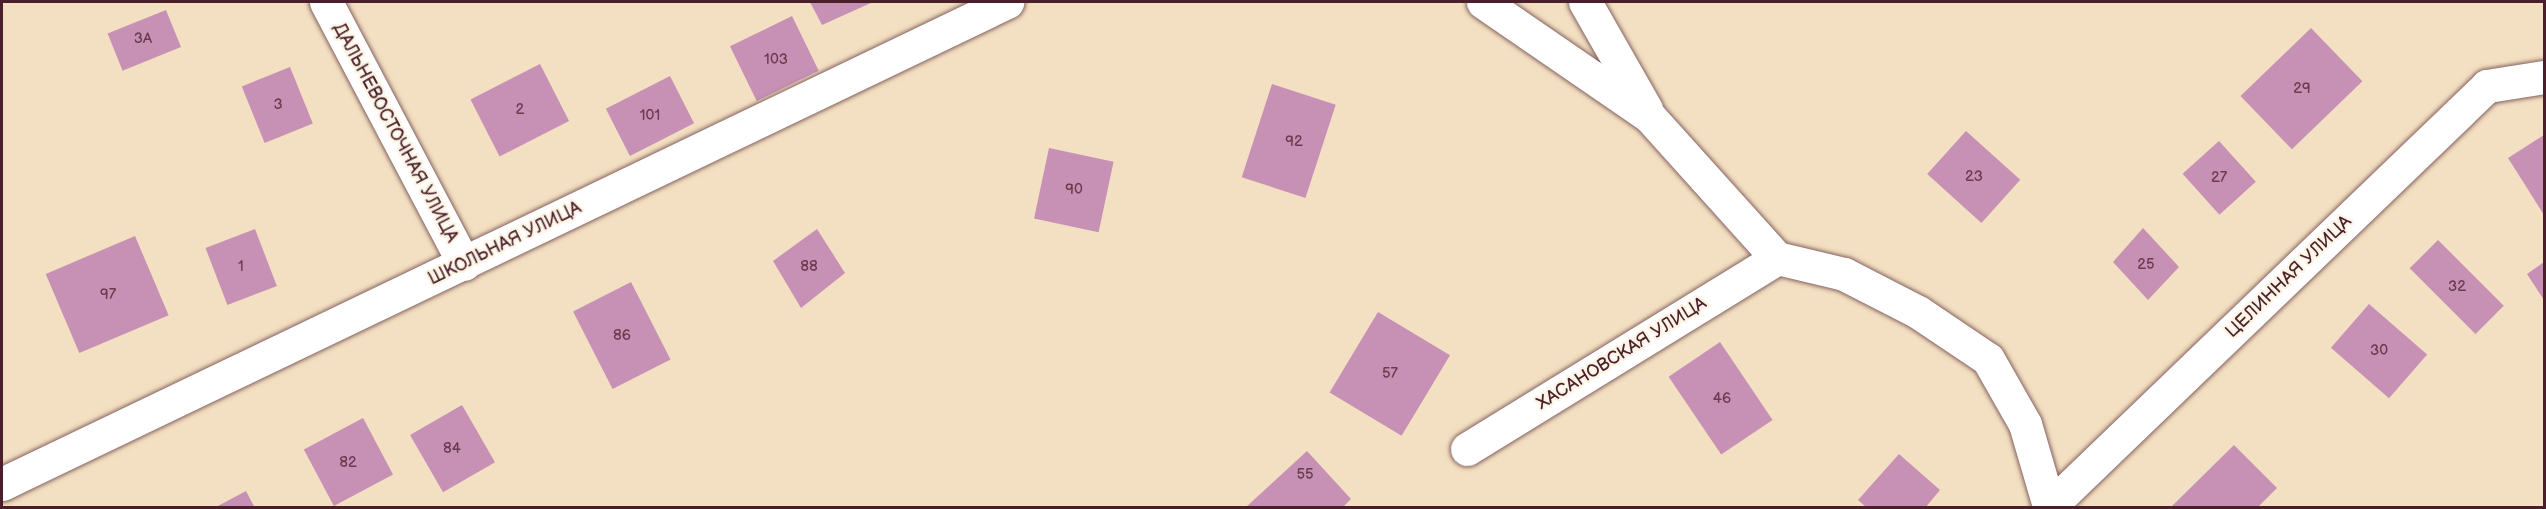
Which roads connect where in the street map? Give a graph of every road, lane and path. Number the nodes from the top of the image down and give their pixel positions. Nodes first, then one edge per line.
1 (326, 2) edge
2 (1007, 2) edge
3 (1483, 2) edge
4 (1585, 2) edge
5 (2544, 77) edge
6 (1649, 116) junction
7 (1777, 258) junction
8 (464, 264) junction
9 (1467, 449) dead end
10 (2, 484) edge
11 (2049, 507) edge

1 - 8 street, ДАЛЬНЕВОСТОЧНАЯ УЛИЦА
2 - 8 street, ШКОЛЬНАЯ УЛИЦА
3 - 6 street
4 - 6 street
5 - 11 street, ЦЕЛИННАЯ УЛИЦА
6 - 7 street
7 - 9 street, ХАСАНОВСКАЯ УЛИЦА
7 - 11 street
8 - 10 street, ШКОЛЬНАЯ УЛИЦА

